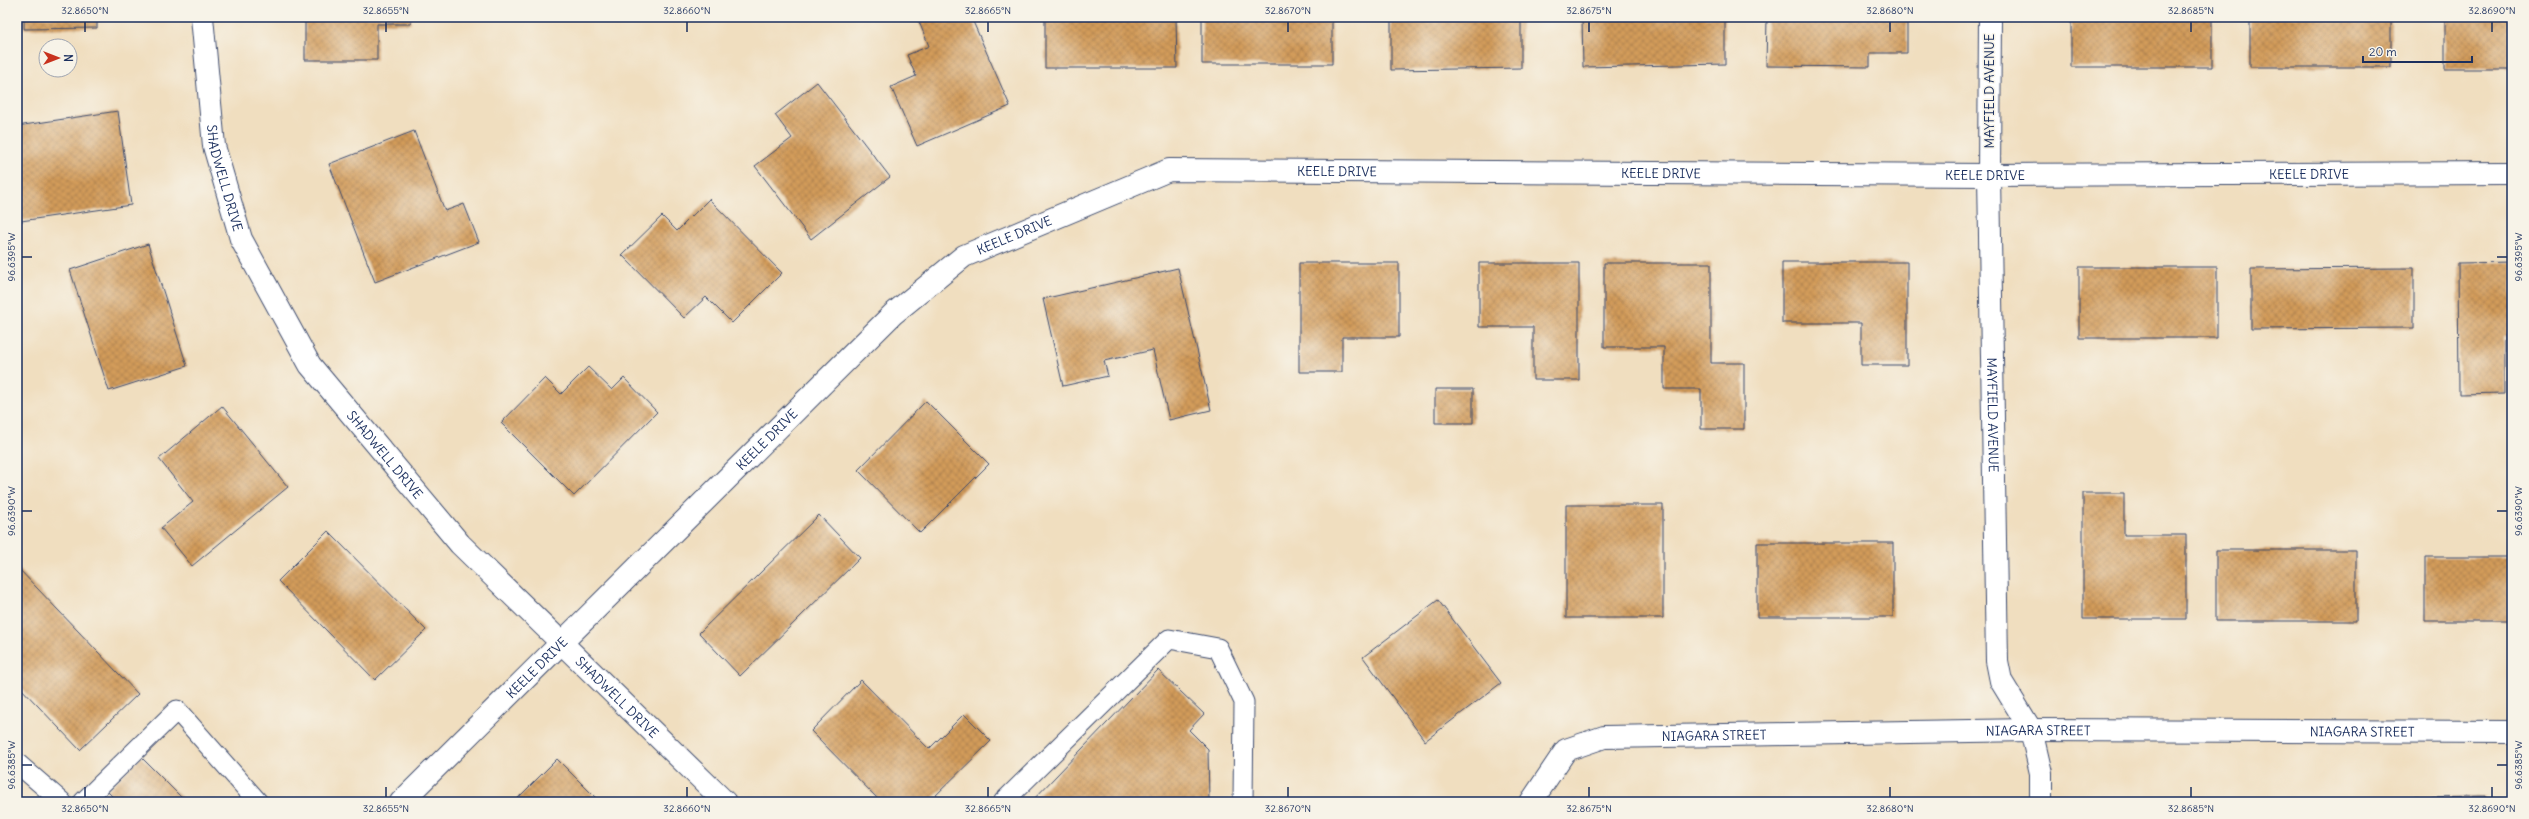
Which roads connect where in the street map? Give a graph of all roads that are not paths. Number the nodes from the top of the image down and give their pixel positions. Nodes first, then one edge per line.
1 (202, 17) edge
2 (1990, 17) edge
3 (2512, 173) edge
4 (1989, 175) junction
5 (562, 642) junction
6 (2031, 730) junction
7 (2512, 732) edge
8 (17, 763) edge
9 (62, 802) edge
10 (83, 802) edge
11 (258, 802) edge
12 (401, 802) edge
13 (725, 802) edge
14 (1003, 802) edge
15 (1243, 802) edge
16 (1531, 802) edge
17 (2041, 802) edge

1 - 5 street, SHADWELL DRIVE
2 - 4 street, MAYFIELD AVENUE
3 - 4 street, KEELE DRIVE
4 - 5 street, KEELE DRIVE
4 - 6 street, MAYFIELD AVENUE
5 - 12 street, KEELE DRIVE
5 - 13 street, SHADWELL DRIVE
6 - 7 street, NIAGARA STREET
6 - 16 street, NIAGARA STREET
6 - 17 street, MAYFIELD AVENUE
8 - 9 lane
10 - 11 lane
14 - 15 lane

